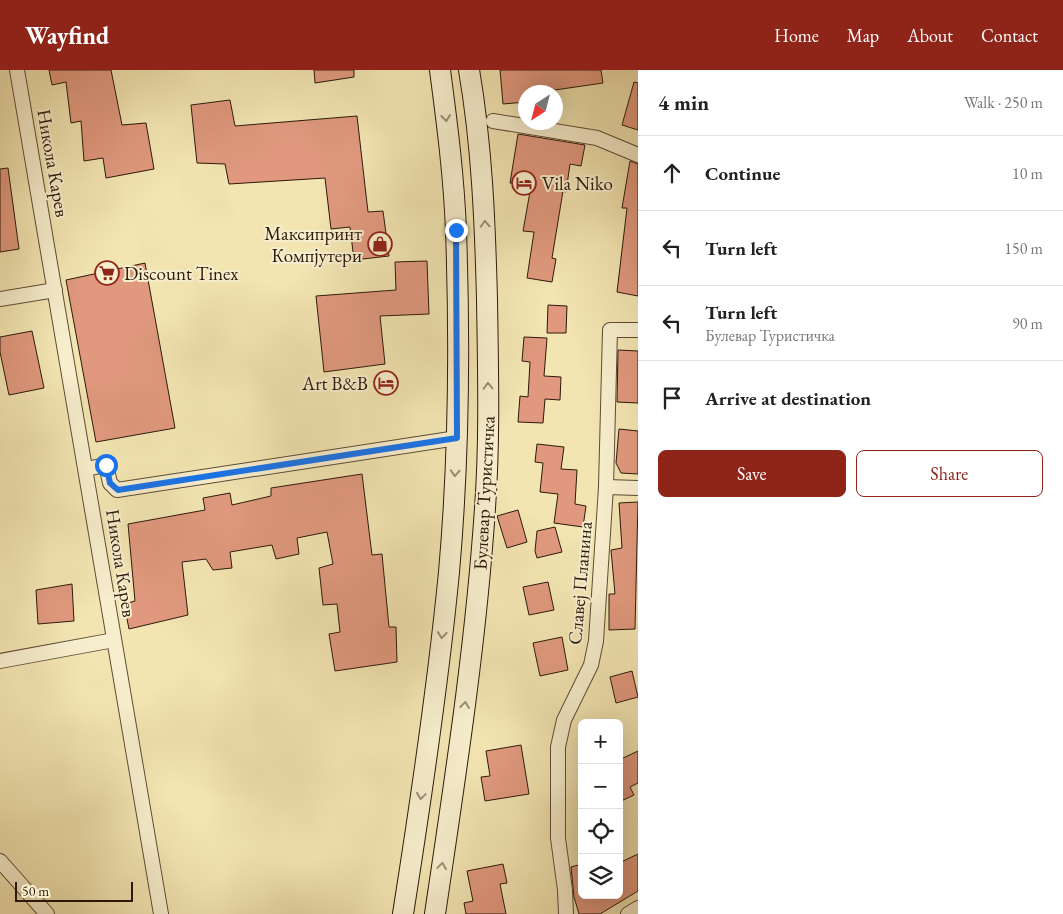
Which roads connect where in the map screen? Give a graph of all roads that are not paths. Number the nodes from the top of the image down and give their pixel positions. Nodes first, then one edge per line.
1 (17, 70) edge
2 (440, 70) edge
3 (469, 70) edge
4 (493, 122) dead end
5 (638, 155) edge
6 (55, 290) junction
7 (0, 299) edge
8 (638, 330) edge
9 (457, 438) junction
10 (86, 469) junction
11 (606, 487) junction
12 (638, 488) edge
13 (114, 640) junction
14 (0, 661) edge
15 (0, 861) edge
16 (638, 908) edge
17 (47, 914) edge
18 (161, 914) edge
19 (403, 914) edge
20 (435, 914) edge
21 (566, 914) edge
22 (628, 914) edge

1 - 6 street, Никола Карев
2 -> 9 main road, Булевар Туристичка
20 -> 3 main road, Булевар Туристичка
4 - 5 street
6 - 7 street
6 - 10 street, Никола Карев
8 - 11 street, Славеј Планина
9 - 10 street
9 -> 19 main road, Булевар Туристичка
10 - 13 street, Никола Карев
11 - 12 street
11 - 21 street, Славеј Планина
13 - 14 street
13 - 18 street, Никола Карев
15 - 17 street
16 - 22 street

